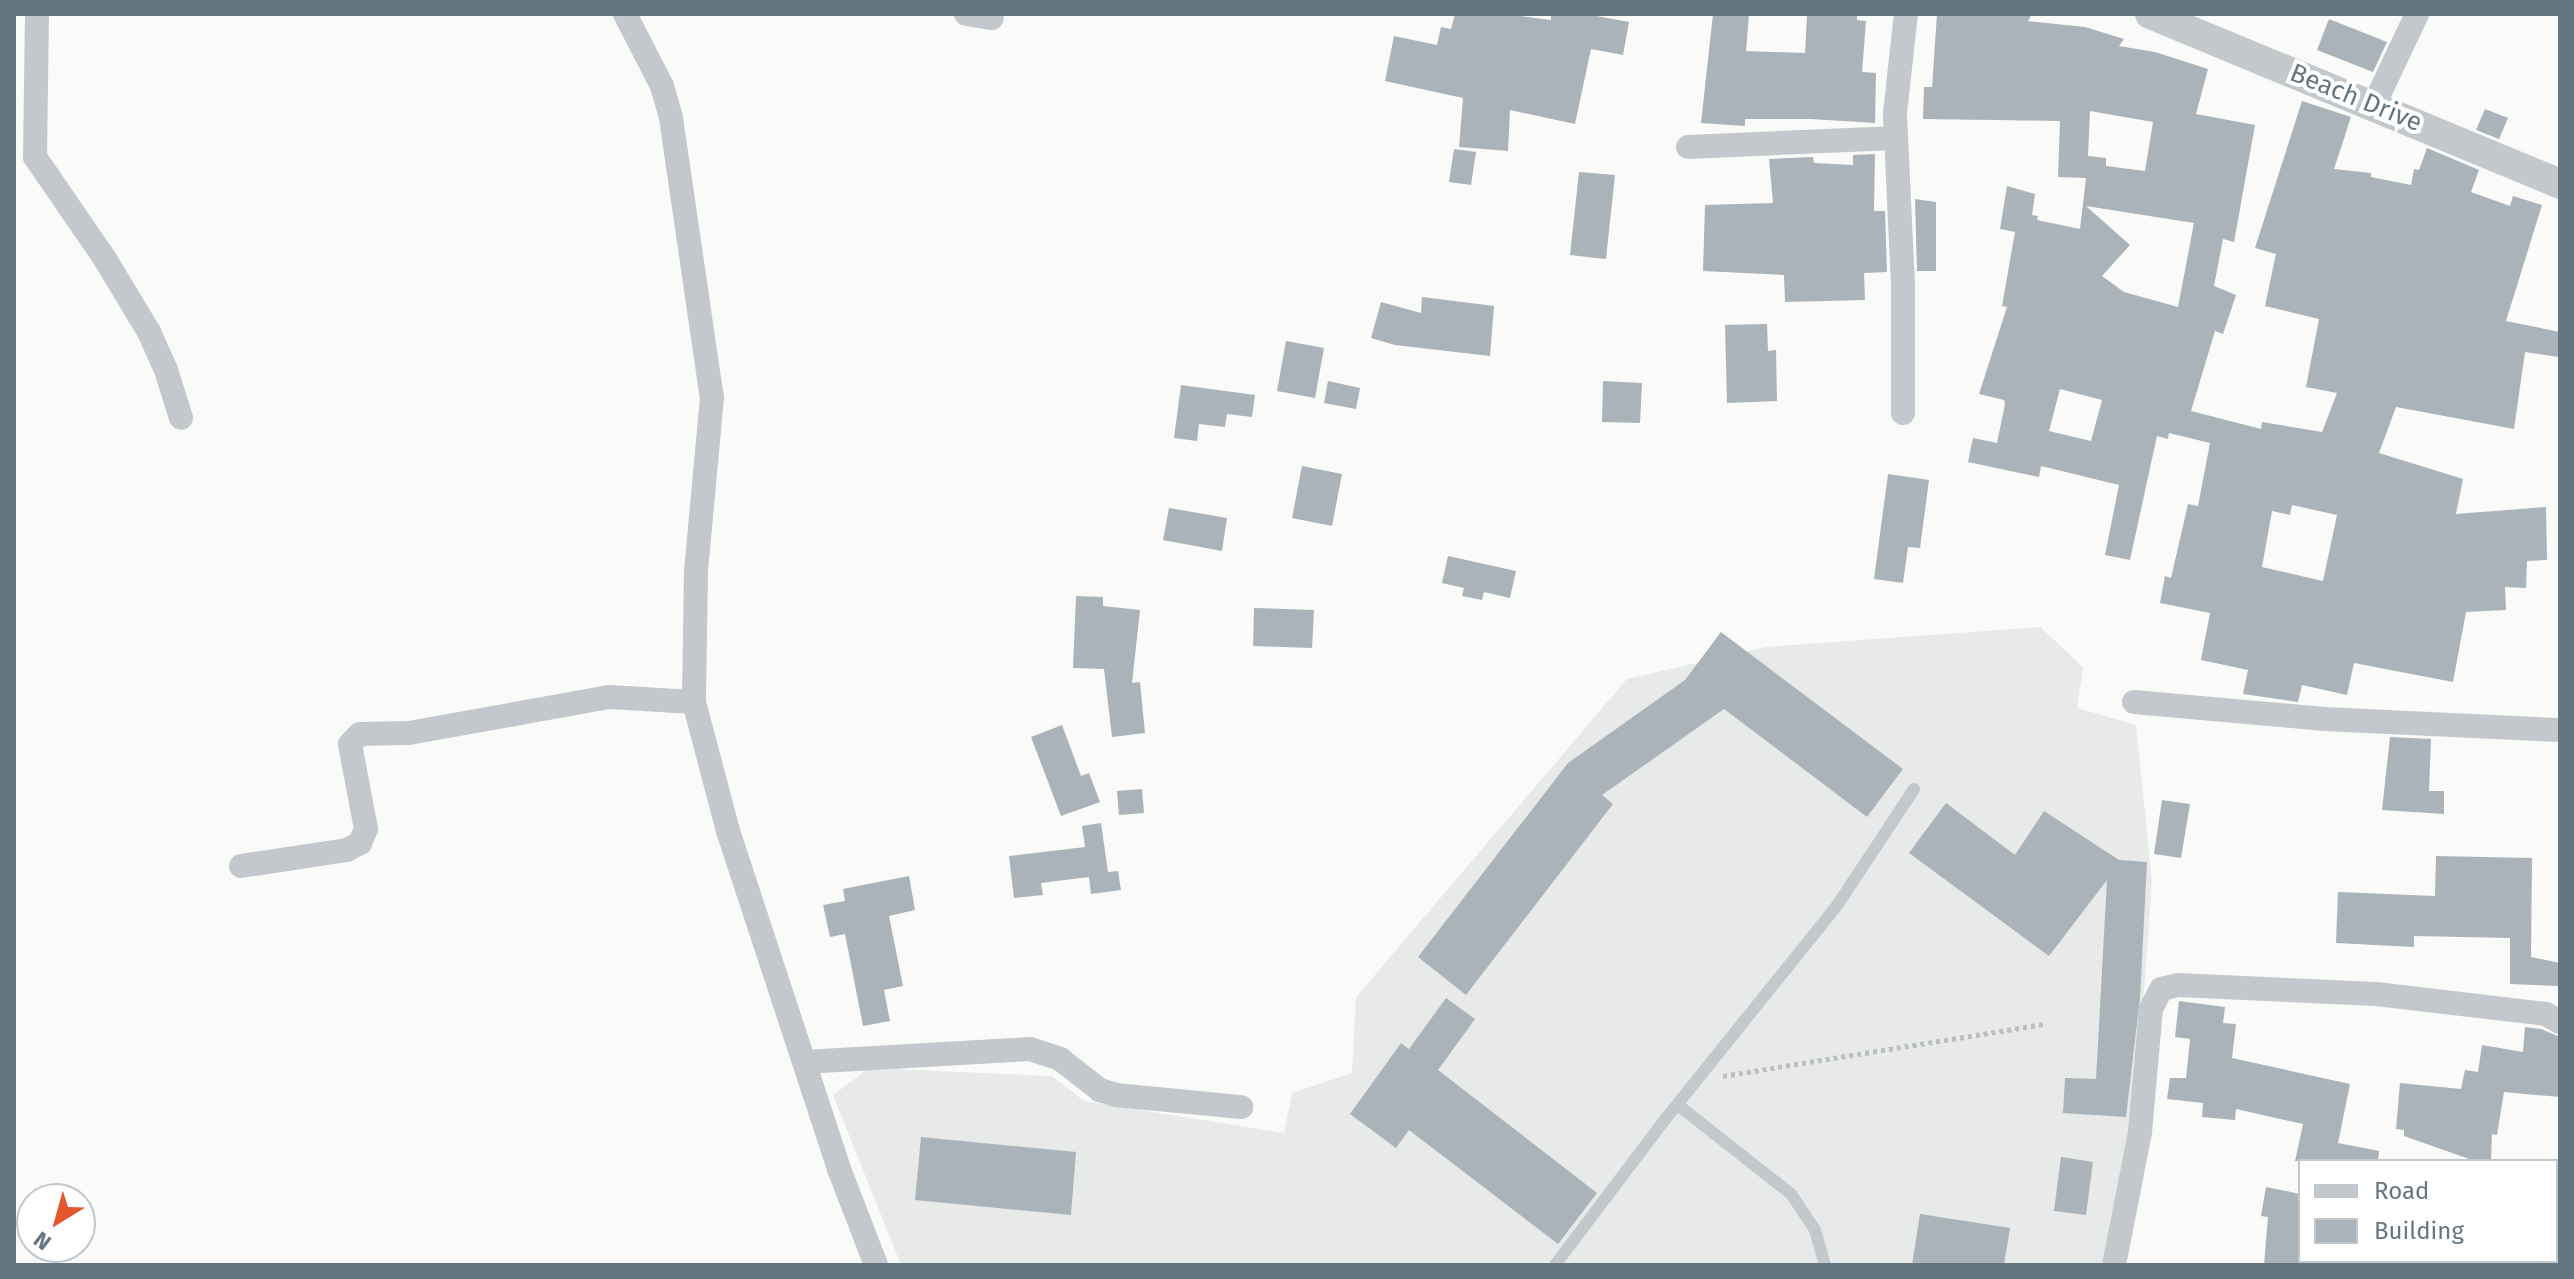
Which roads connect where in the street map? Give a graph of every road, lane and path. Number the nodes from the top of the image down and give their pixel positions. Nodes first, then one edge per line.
1 (37, 14) edge
2 (625, 14) edge
3 (966, 14) edge
4 (1906, 14) edge
5 (2150, 14) edge
6 (2417, 14) edge
7 (992, 18) dead end
8 (2374, 105) junction
9 (1896, 138) junction
10 (1688, 147) dead end
11 (2560, 184) edge
12 (1903, 413) dead end
13 (181, 418) dead end
14 (694, 702) junction
15 (2134, 702) dead end
16 (2560, 730) edge
17 (1914, 789) dead end
18 (241, 866) dead end
19 (2555, 1011) edge
20 (2045, 1024) dead end
21 (804, 1062) junction
22 (1699, 1080) junction
23 (1678, 1105) junction
24 (1241, 1107) dead end
25 (876, 1265) edge
26 (1555, 1265) edge
27 (1825, 1265) edge
28 (2114, 1265) edge

1 - 13 street
2 - 14 street
3 - 7 street
4 - 9 street
5 - 8 street, Beach Drive
6 - 8 street
8 - 11 street, Beach Drive
9 - 10 street
9 - 12 street
14 - 18 street
14 - 21 street
15 - 16 street
17 - 22 lane
19 - 28 street
20 - 22 path
21 - 24 street
21 - 25 street
22 - 23 lane
23 - 26 lane
23 - 27 lane

